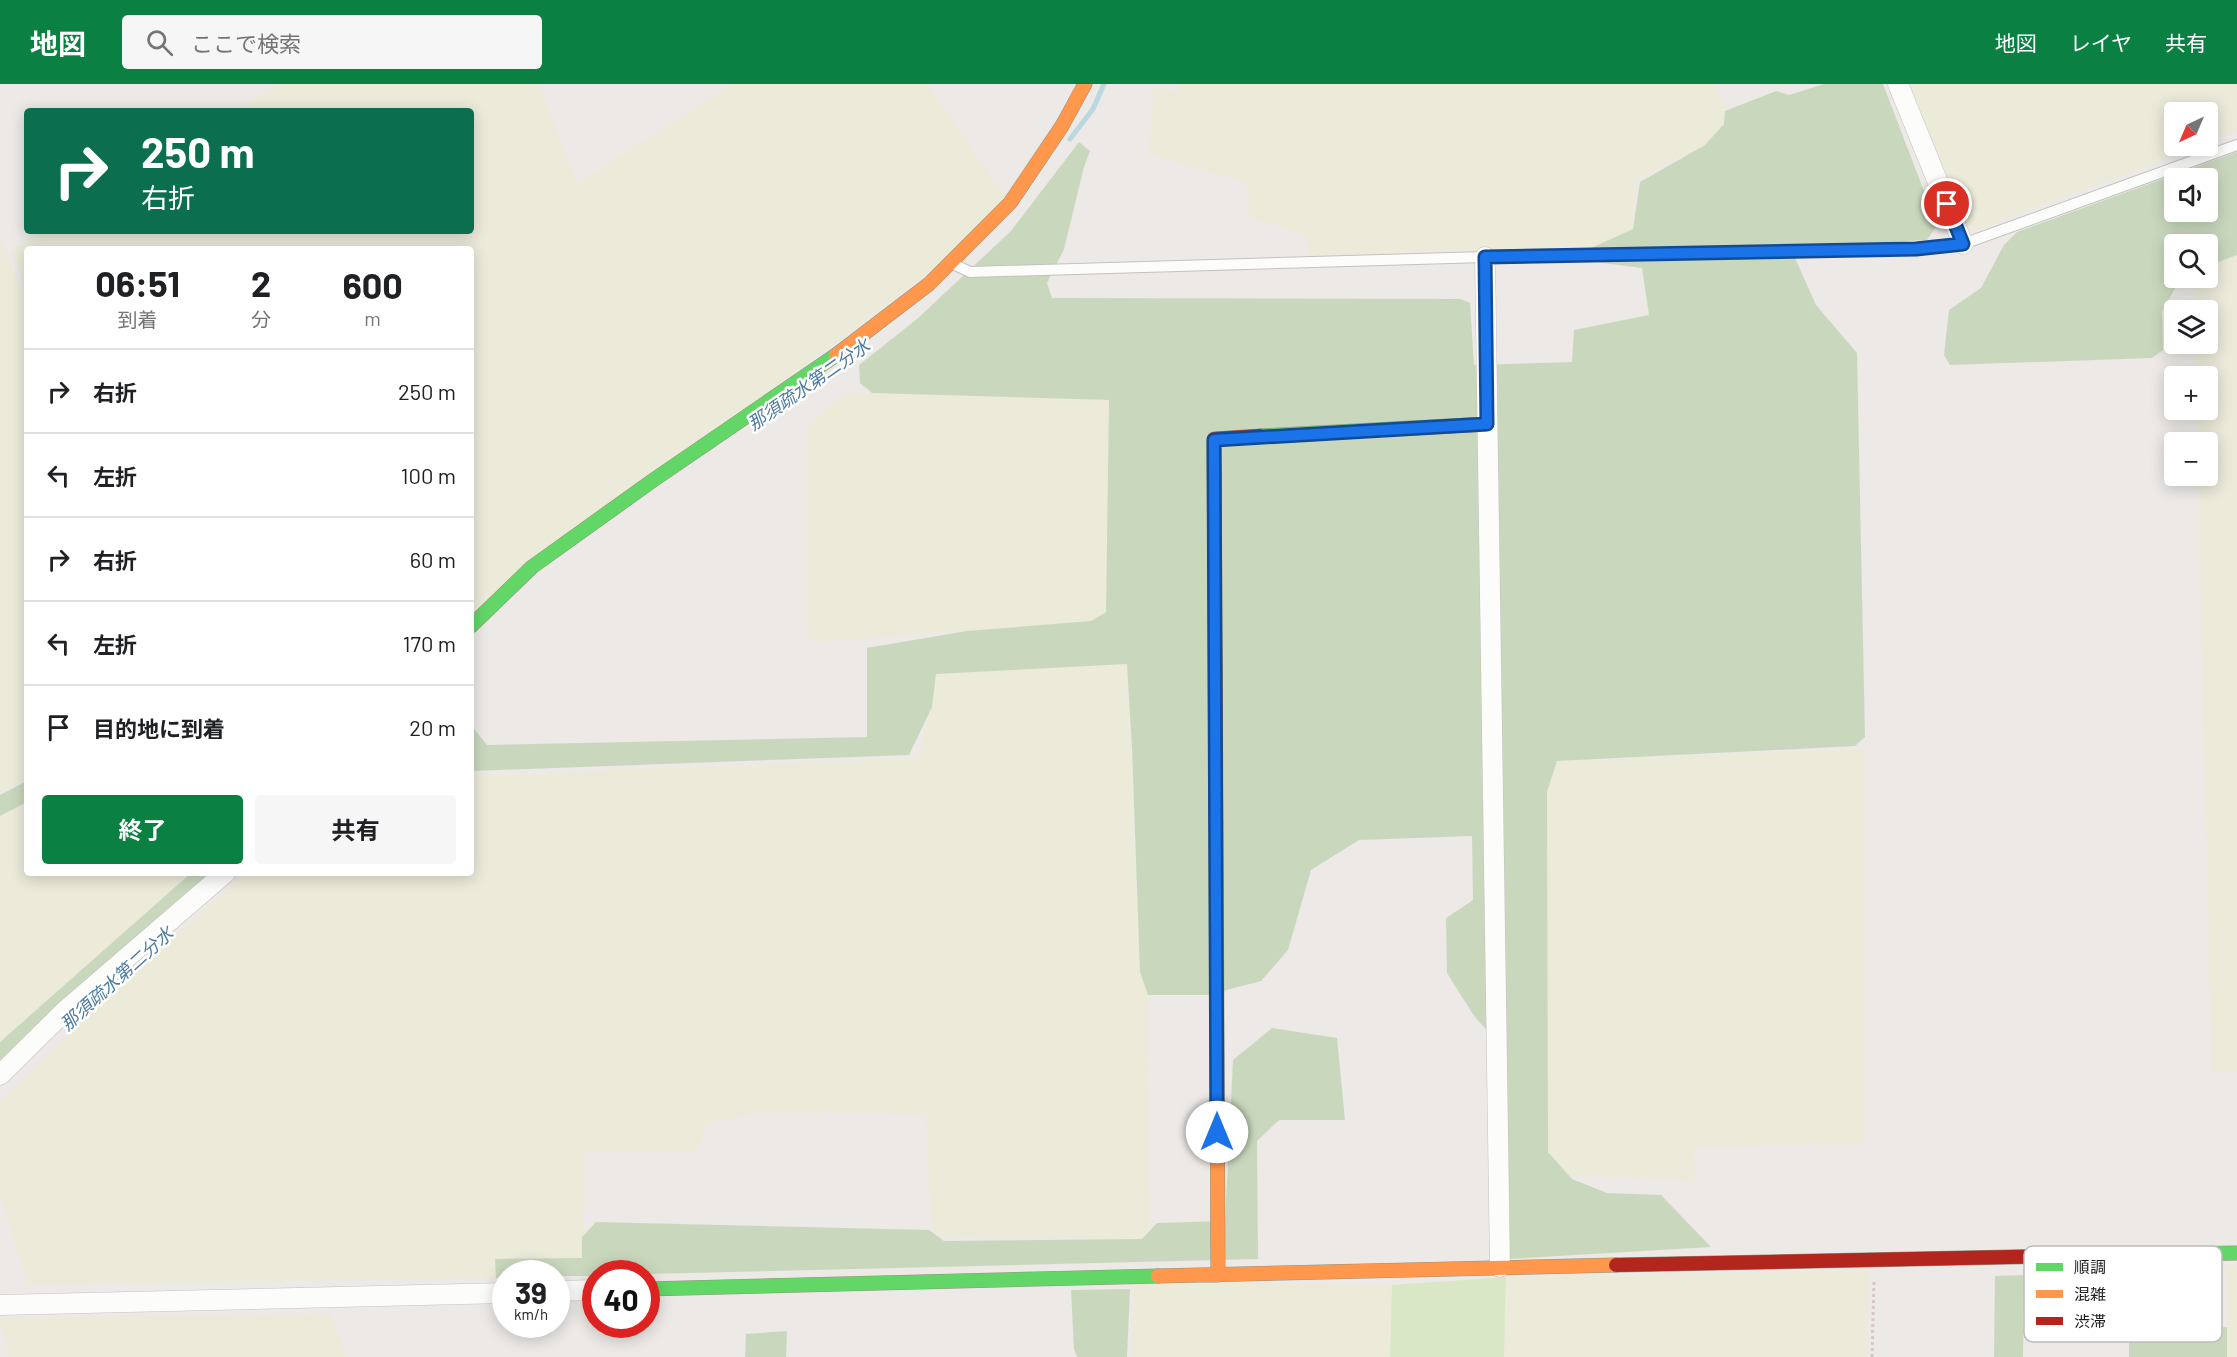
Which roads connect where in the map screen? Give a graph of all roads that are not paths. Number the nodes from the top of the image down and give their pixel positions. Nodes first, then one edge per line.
1 (1085, 84) edge
2 (1898, 84) edge
3 (2237, 145) edge
4 (1963, 244) junction
5 (1485, 257) junction
6 (951, 263) junction
7 (1487, 424) junction
8 (474, 623) edge
9 (222, 876) edge
10 (0, 1075) edge
11 (2222, 1253) edge
12 (2237, 1253) edge
13 (2024, 1257) edge
14 (1500, 1268) junction
15 (1218, 1275) junction
16 (660, 1289) edge
17 (492, 1293) edge
18 (0, 1305) edge

1 - 6 street
2 - 4 street
3 - 4 lane
4 - 5 lane
5 - 6 lane
5 - 7 street
6 - 8 street
7 - 14 street
7 - 15 street
9 - 10 street
11 - 12 street
13 - 14 street
14 - 15 street
15 - 16 street
17 - 18 street

